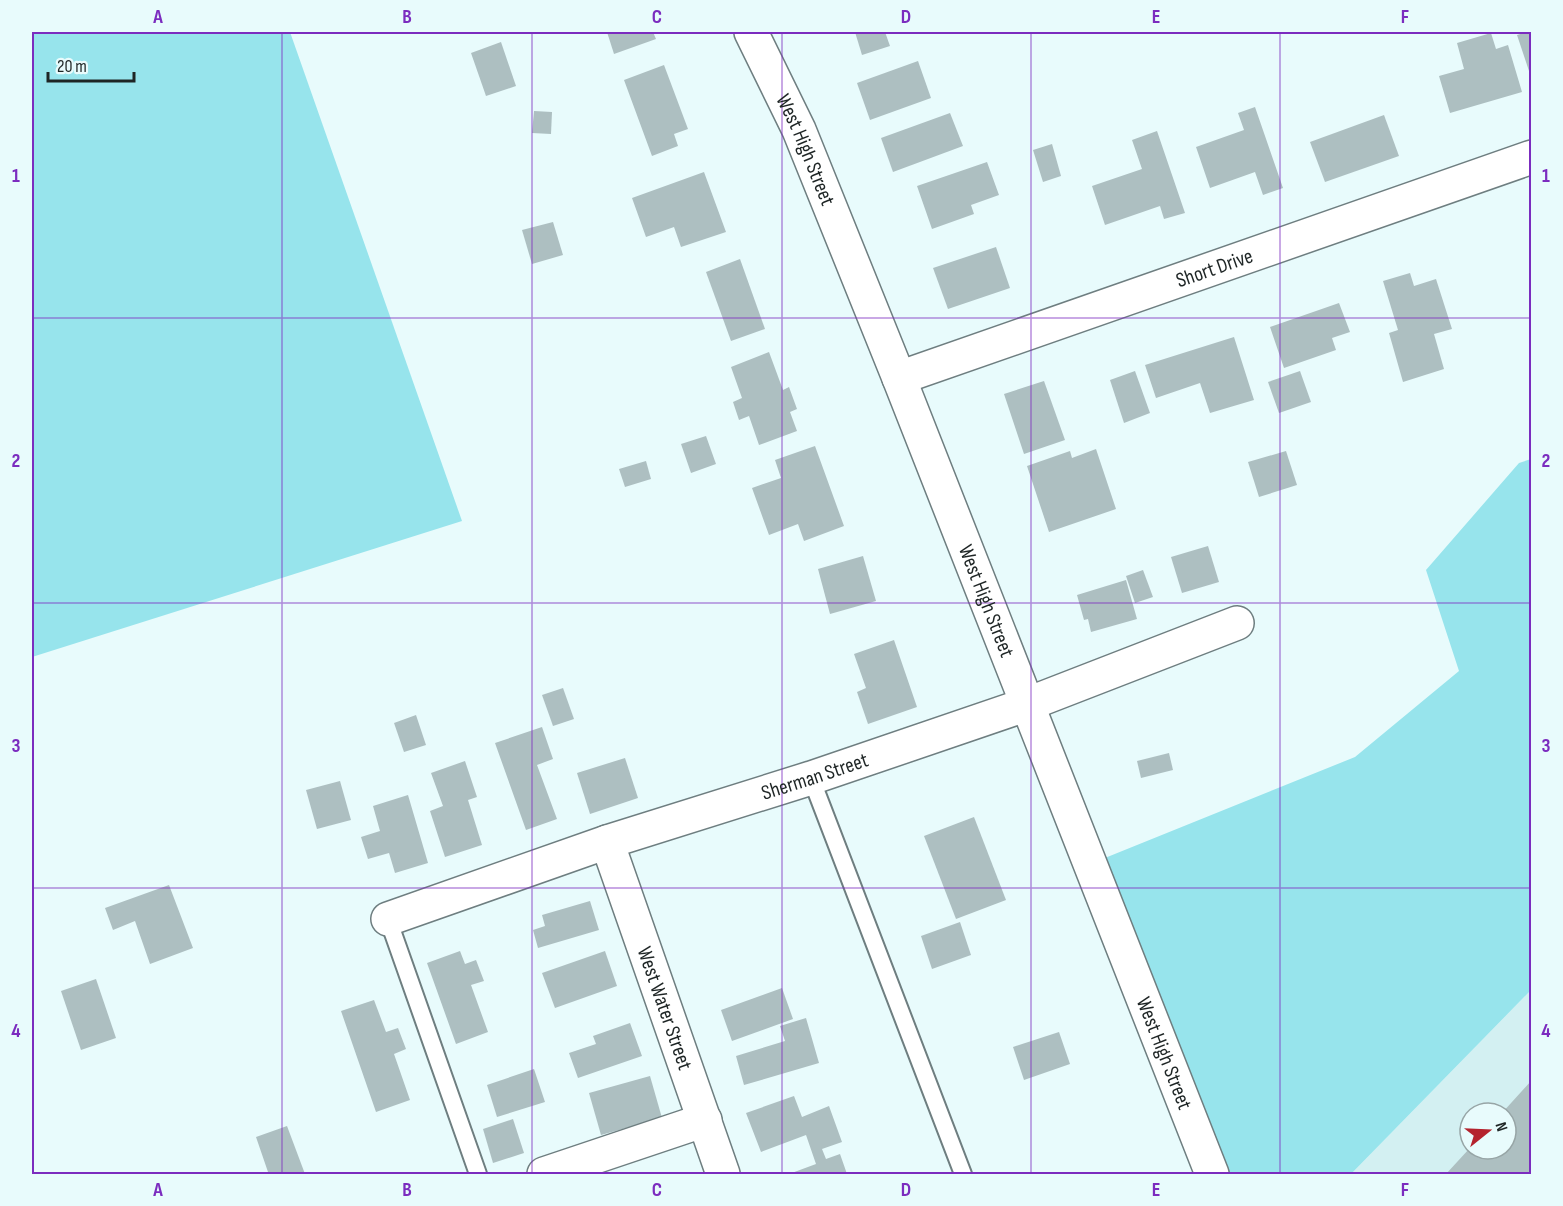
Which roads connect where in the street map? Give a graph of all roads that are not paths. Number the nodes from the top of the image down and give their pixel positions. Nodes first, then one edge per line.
1 (751, 32) edge
2 (1532, 157) edge
3 (899, 378) junction
4 (1237, 623) dead end
5 (1028, 704) junction
6 (811, 778) junction
7 (607, 842) junction
8 (388, 919) joint
9 (705, 1120) junction
10 (478, 1174) edge
11 (544, 1174) edge
12 (723, 1174) edge
13 (963, 1174) edge
14 (1212, 1174) edge

1 - 3 street, West High Street
2 - 3 street, Short Drive
3 - 5 street, West High Street
4 - 5 street, Sherman Street
5 - 6 street, Sherman Street
5 - 14 street, West High Street
6 - 7 street, Sherman Street
6 - 13 lane
7 - 8 street, Sherman Street
7 - 9 street, West Water Street
8 - 10 lane
9 - 11 street
9 - 12 street, West Water Street

